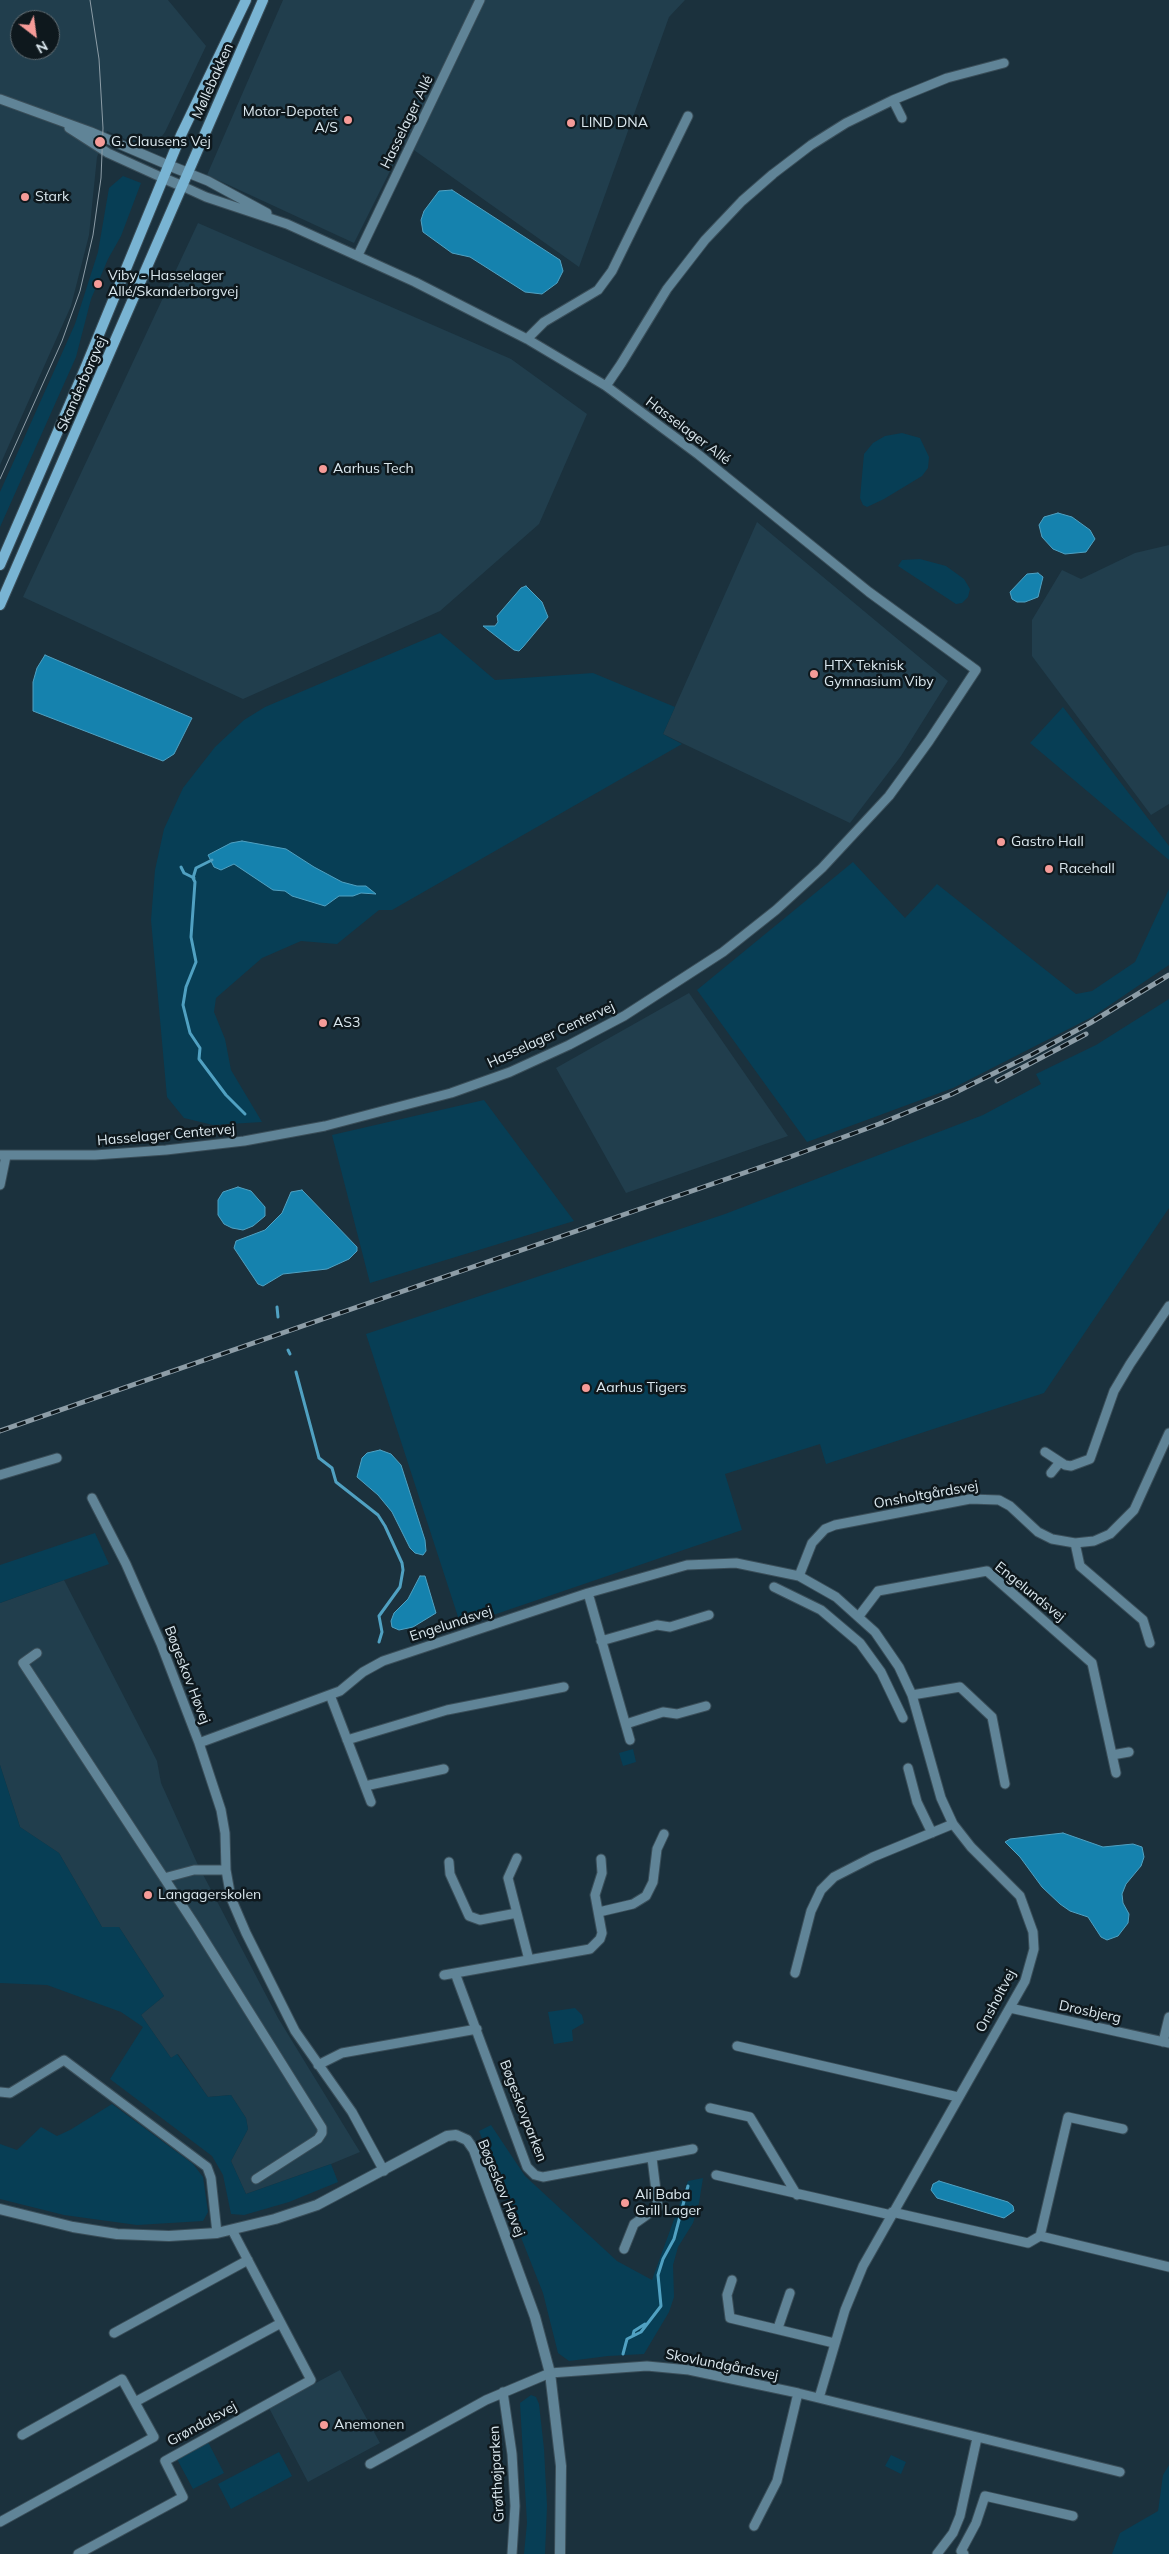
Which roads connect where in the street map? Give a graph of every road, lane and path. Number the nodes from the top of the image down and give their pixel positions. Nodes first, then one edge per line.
1 (246, 0) edge
2 (264, 0) edge
3 (480, 0) edge
4 (1004, 63) dead end
5 (0, 99) edge
6 (893, 100) junction
7 (688, 116) dead end
8 (902, 118) dead end
9 (63, 124) junction
10 (168, 165) junction
11 (188, 173) junction
12 (163, 178) junction
13 (182, 186) junction
14 (287, 224) junction
15 (358, 255) junction
16 (527, 339) junction
17 (606, 386) junction
18 (0, 565) edge
19 (0, 605) edge
20 (976, 670) joint
21 (3, 1156) edge
22 (0, 1185) edge
23 (1169, 1306) edge
24 (1169, 1433) edge
25 (1045, 1452) dead end
26 (57, 1458) dead end
27 (1060, 1462) junction
28 (1051, 1473) dead end
29 (0, 1476) edge
30 (92, 1498) dead end
31 (1074, 1543) junction
32 (799, 1576) junction
33 (816, 1585) junction
34 (774, 1587) dead end
35 (588, 1593) junction
36 (806, 1601) junction
37 (709, 1615) dead end
38 (859, 1616) junction
39 (601, 1641) junction
40 (1150, 1643) dead end
41 (37, 1653) dead end
42 (564, 1687) dead end
43 (330, 1695) junction
44 (912, 1695) junction
45 (706, 1706) dead end
46 (902, 1718) dead end
47 (626, 1724) junction
48 (347, 1740) junction
49 (630, 1740) dead end
50 (199, 1744) junction
51 (1129, 1752) dead end
52 (1112, 1755) junction
53 (908, 1768) dead end
54 (444, 1769) dead end
55 (1116, 1773) dead end
56 (1005, 1784) dead end
57 (365, 1786) junction
58 (371, 1802) dead end
59 (953, 1824) junction
60 (932, 1833) junction
61 (664, 1834) dead end
62 (517, 1858) dead end
63 (601, 1859) dead end
64 (448, 1862) dead end
65 (990, 1867) joint
66 (226, 1870) junction
67 (164, 1878) junction
68 (599, 1912) junction
69 (517, 1914) junction
70 (529, 1960) junction
71 (455, 1973) junction
72 (795, 1973) dead end
73 (444, 1975) dead end
74 (1010, 2008) junction
75 (1169, 2017) edge
76 (477, 2029) junction
77 (1166, 2042) edge
78 (737, 2046) dead end
79 (318, 2065) junction
80 (0, 2092) edge
81 (958, 2097) junction
82 (710, 2108) dead end
83 (1123, 2129) dead end
84 (693, 2149) dead end
85 (652, 2158) junction
86 (384, 2171) junction
87 (716, 2175) dead end
88 (256, 2179) dead end
89 (797, 2195) junction
90 (0, 2209) edge
91 (891, 2214) junction
92 (232, 2230) junction
93 (217, 2233) junction
94 (1040, 2236) junction
95 (624, 2249) dead end
96 (248, 2260) junction
97 (1169, 2267) edge
98 (732, 2280) dead end
99 (790, 2293) dead end
100 (280, 2323) junction
101 (778, 2328) junction
102 (114, 2333) dead end
103 (834, 2343) junction
104 (550, 2373) junction
105 (503, 2392) junction
106 (798, 2393) junction
107 (819, 2398) junction
108 (134, 2402) junction
109 (22, 2434) dead end
110 (978, 2438) junction
111 (370, 2464) dead end
112 (1120, 2472) dead end
113 (960, 2516) junction
114 (1073, 2516) dead end
115 (0, 2522) edge
116 (976, 2523) junction
117 (754, 2526) dead end
118 (78, 2554) edge
119 (512, 2554) edge
120 (560, 2554) edge
121 (937, 2554) edge
122 (964, 2554) edge

1 - 10 main road, Møllebakken
2 - 11 main road, Møllebakken
3 - 15 street, Hasselager Allé
4 - 6 street
5 - 9 street
6 - 8 street
6 - 17 street
7 - 16 street
9 - 10 street
9 - 12 street
10 - 11 street, Hasselager Allé
10 - 12 main road, Skanderborgvej
11 - 13 main road, Skanderborgvej
11 - 14 street, Hasselager Allé
12 - 13 street, Hasselager Allé
12 - 18 main road, Skanderborgvej
13 - 14 street, Hasselager Allé
13 - 19 main road, Skanderborgvej
14 - 15 street, Hasselager Allé
15 - 16 street, Hasselager Allé
16 - 17 street, Hasselager Allé
17 - 20 street, Hasselager Allé
20 - 21 street, Hasselager Centervej
21 - 22 street
23 - 27 street
24 - 31 street, Onsholtgårdsvej
25 - 27 street
26 - 29 street
27 - 28 street
30 - 50 street, Bøgeskov Høvej
31 - 32 street, Onsholtgårdsvej
31 - 40 street
32 - 33 street, Engelundsvej
32 - 35 street, Engelundsvej
33 - 36 street
33 - 38 street, Engelundsvej
34 - 36 street
35 - 39 street
35 - 43 street, Engelundsvej
36 - 46 street
37 - 39 street
38 - 44 street, Engelundsvej
38 - 52 street, Engelundsvej
39 - 47 street
41 - 67 street
42 - 48 street
43 - 48 street
43 - 50 street, Engelundsvej
44 - 56 street
44 - 59 street, Engelundsvej
45 - 47 street
47 - 49 street
48 - 57 street
50 - 66 street, Bøgeskov Høvej
51 - 52 street
52 - 55 street, Engelundsvej
53 - 60 street
54 - 57 street
57 - 58 street
59 - 60 street
59 - 65 street, Engelundsvej
60 - 72 street
61 - 68 street
62 - 69 street
63 - 68 street
64 - 69 street
65 - 74 street, Onsholtvej
66 - 67 street
66 - 79 street, Bøgeskov Høvej
67 - 88 street
68 - 70 street
69 - 70 street
70 - 71 street
71 - 73 street
71 - 76 street, Bøgeskovparken
74 - 77 street, Drosbjerg
74 - 81 street, Onsholtvej
75 - 77 street, Drosbjerg
76 - 79 street
76 - 85 street, Bøgeskovparken
78 - 81 street
79 - 86 street, Bøgeskov Høvej
80 - 93 street
81 - 91 street, Onsholtvej
82 - 89 street
83 - 94 street
84 - 85 street, Bøgeskovparken
85 - 95 street
86 - 92 street
86 - 104 street, Bøgeskov Høvej
87 - 89 street
89 - 91 street
90 - 93 street
91 - 94 street
91 - 103 street, Onsholtvej
92 - 93 street
92 - 96 street, Grøndalsvej
94 - 97 street
96 - 100 street, Grøndalsvej
96 - 102 street
98 - 101 street
99 - 101 street
100 - 108 street
100 - 118 street, Grøndalsvej
101 - 103 street
103 - 107 street, Onsholtvej
104 - 105 street
104 - 106 street, Skovlundgårdsvej
104 - 120 street, Bøgeskov Høvej
105 - 111 street
105 - 119 street, Grøfthøjparken
106 - 107 street, Skovlundgårdsvej
106 - 117 street
107 - 110 street, Skovlundgårdsvej
108 - 109 street, Grøndalsvej
108 - 115 street, Grøndalsvej
110 - 112 street, Skovlundgårdsvej
110 - 113 street
113 - 116 street
113 - 121 street
114 - 116 street
116 - 122 street

